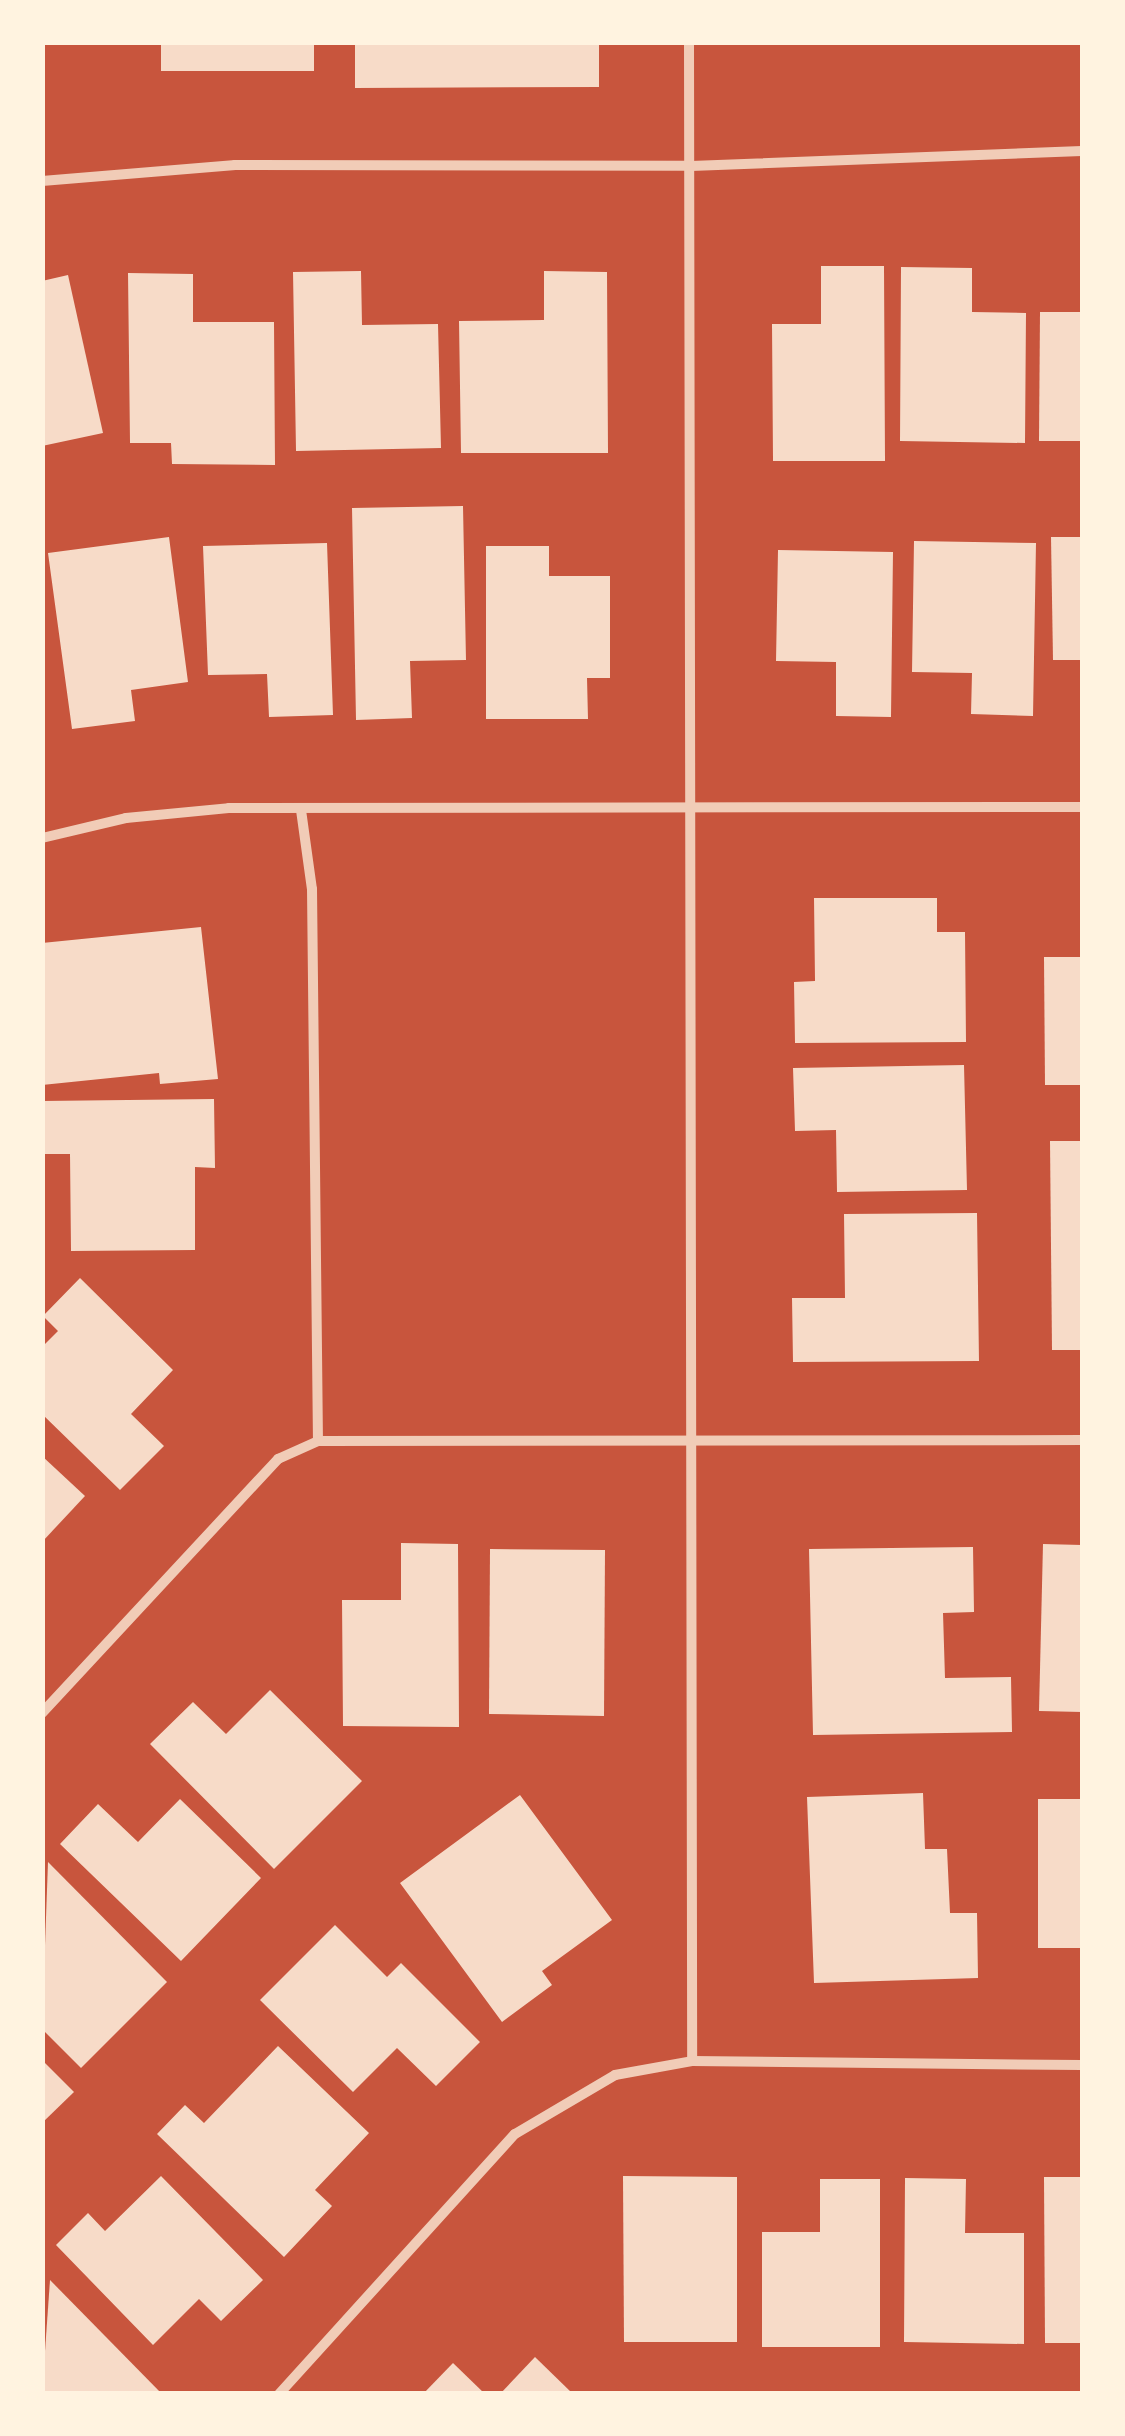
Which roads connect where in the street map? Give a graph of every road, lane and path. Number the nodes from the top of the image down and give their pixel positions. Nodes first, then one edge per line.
1 (689, 42) edge
2 (1082, 151) edge
3 (691, 166) junction
4 (42, 181) edge
5 (1082, 807) edge
6 (301, 810) junction
7 (693, 810) junction
8 (42, 838) edge
9 (318, 1440) junction
10 (1082, 1440) edge
11 (691, 1442) junction
12 (42, 1713) edge
13 (692, 2061) junction
14 (1082, 2064) edge
15 (279, 2394) edge

1 - 3 street
2 - 3 street
3 - 4 street
3 - 7 street
5 - 7 street
6 - 7 street
6 - 8 street
6 - 9 street
7 - 11 street
9 - 11 street
9 - 12 street
10 - 11 street
11 - 13 street
13 - 14 street
13 - 15 street

